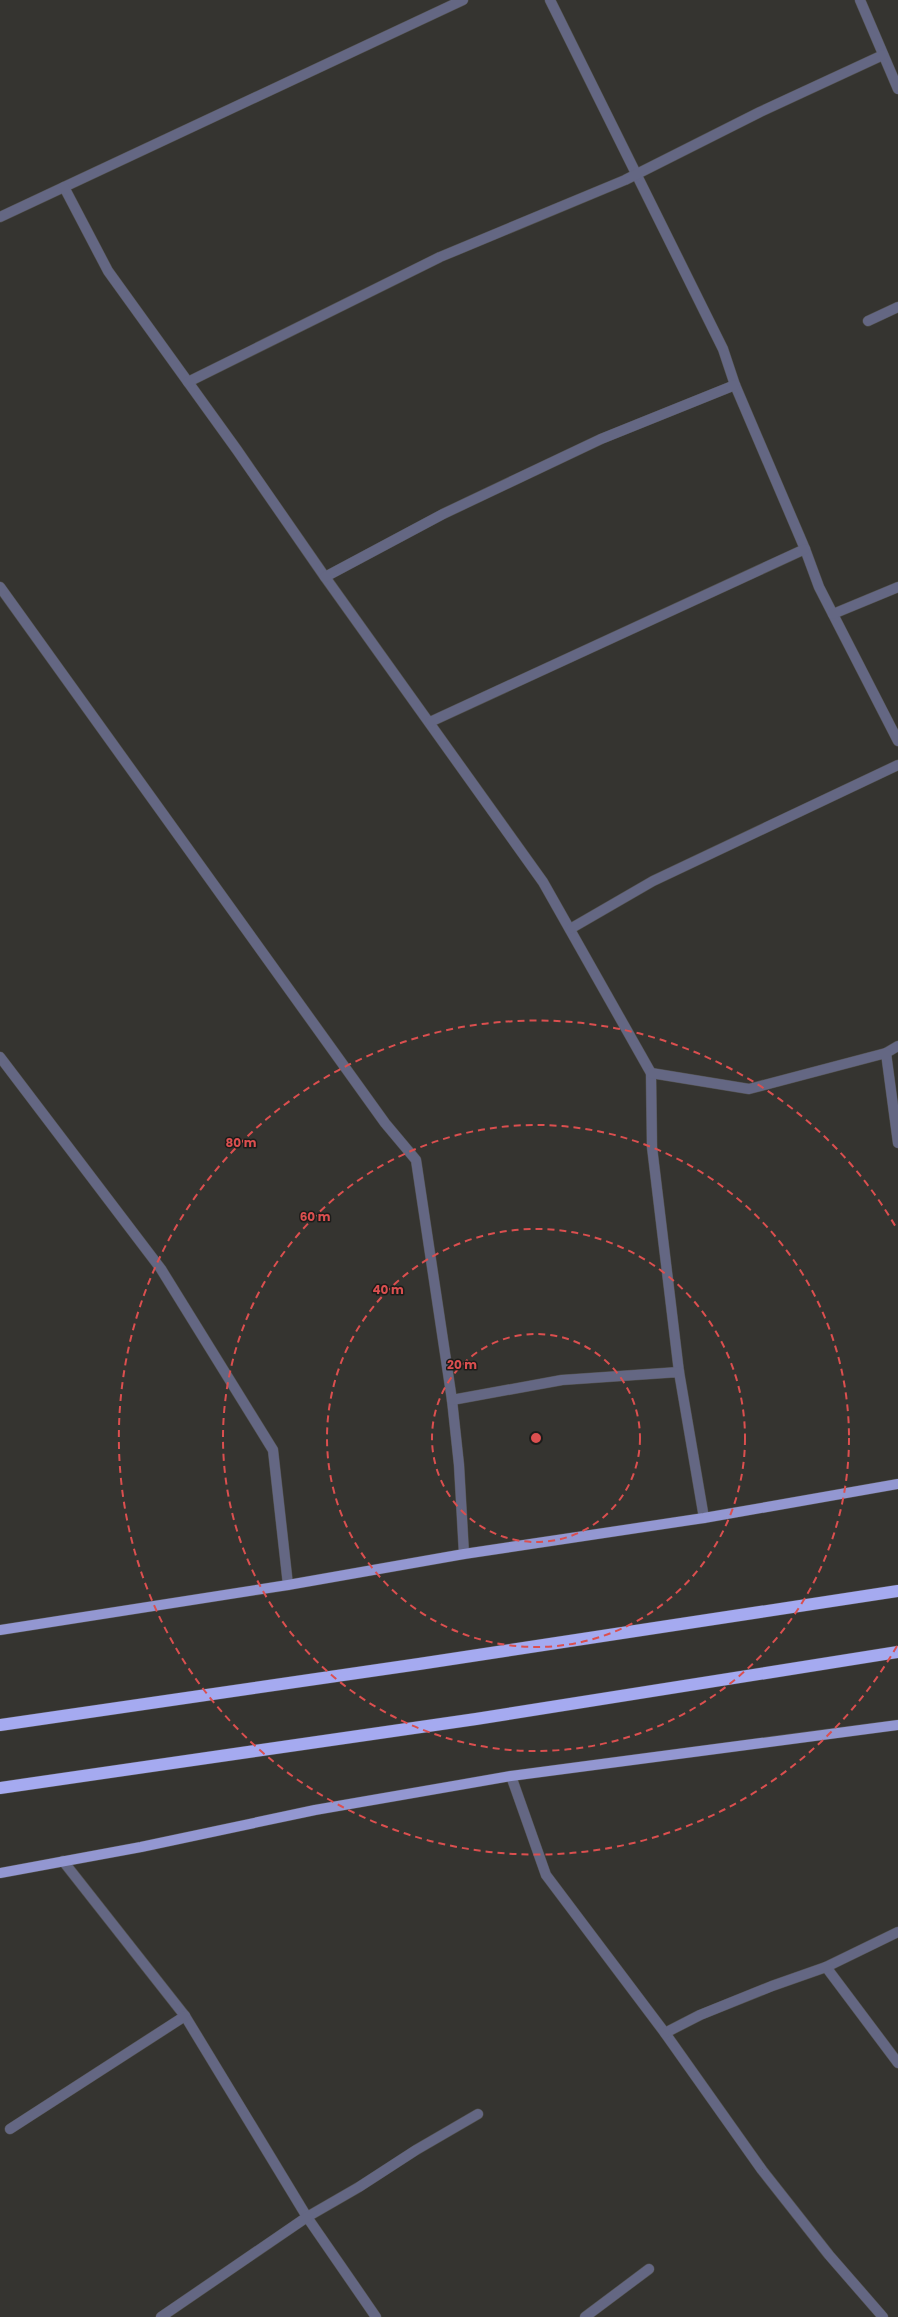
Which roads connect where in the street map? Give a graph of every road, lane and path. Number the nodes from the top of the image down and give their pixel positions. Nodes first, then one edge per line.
1 (463, 0) edge
2 (550, 0) edge
3 (860, 0) edge
4 (883, 55) junction
5 (898, 89) edge
6 (636, 175) junction
7 (64, 187) junction
8 (0, 217) edge
9 (898, 307) edge
10 (868, 321) dead end
11 (188, 382) junction
12 (735, 386) junction
13 (805, 549) junction
14 (325, 577) junction
15 (0, 587) edge
16 (898, 587) edge
17 (833, 614) junction
18 (430, 722) junction
19 (898, 741) edge
20 (898, 765) edge
21 (570, 929) junction
22 (898, 1046) edge
23 (886, 1054) junction
24 (0, 1057) edge
25 (651, 1073) junction
26 (898, 1143) edge
27 (679, 1372) junction
28 (452, 1400) junction
29 (898, 1484) edge
30 (704, 1518) junction
31 (464, 1554) junction
32 (288, 1585) junction
33 (898, 1591) edge
34 (0, 1630) edge
35 (898, 1652) edge
36 (0, 1725) edge
37 (898, 1725) edge
38 (511, 1776) junction
39 (0, 1788) edge
40 (63, 1861) junction
41 (0, 1873) edge
42 (898, 1932) edge
43 (826, 1967) junction
44 (185, 2016) junction
45 (665, 2033) junction
46 (898, 2063) edge
47 (478, 2114) dead end
48 (10, 2129) dead end
49 (307, 2217) junction
50 (648, 2269) dead end
51 (162, 2317) edge
52 (376, 2317) edge
53 (585, 2317) edge
54 (883, 2317) edge

1 - 7 street
2 - 6 street
3 - 4 street
4 - 5 street
4 - 6 street
6 - 11 street
6 - 12 street
7 - 8 street
7 - 11 street
9 - 10 street
11 - 14 street
12 - 13 street
12 - 14 street
13 - 17 street
13 - 18 street
14 - 18 street
15 - 28 street
16 - 17 street
17 - 19 street
18 - 21 street
20 - 21 street
21 - 25 street
22 - 23 street
23 - 25 street
23 - 26 street
24 - 32 street
25 - 27 street
27 - 28 street
27 - 30 street
28 - 31 street
29 - 30 main road
30 - 31 main road
31 - 32 main road
32 - 34 main road
33 - 36 highway
35 - 39 highway
37 - 38 main road
38 - 40 main road
38 - 45 street
40 - 41 main road
40 - 44 street
42 - 43 street
43 - 45 street
43 - 46 street
44 - 48 street
44 - 49 street
45 - 54 street
47 - 49 street
49 - 51 street
49 - 52 street
50 - 53 street

